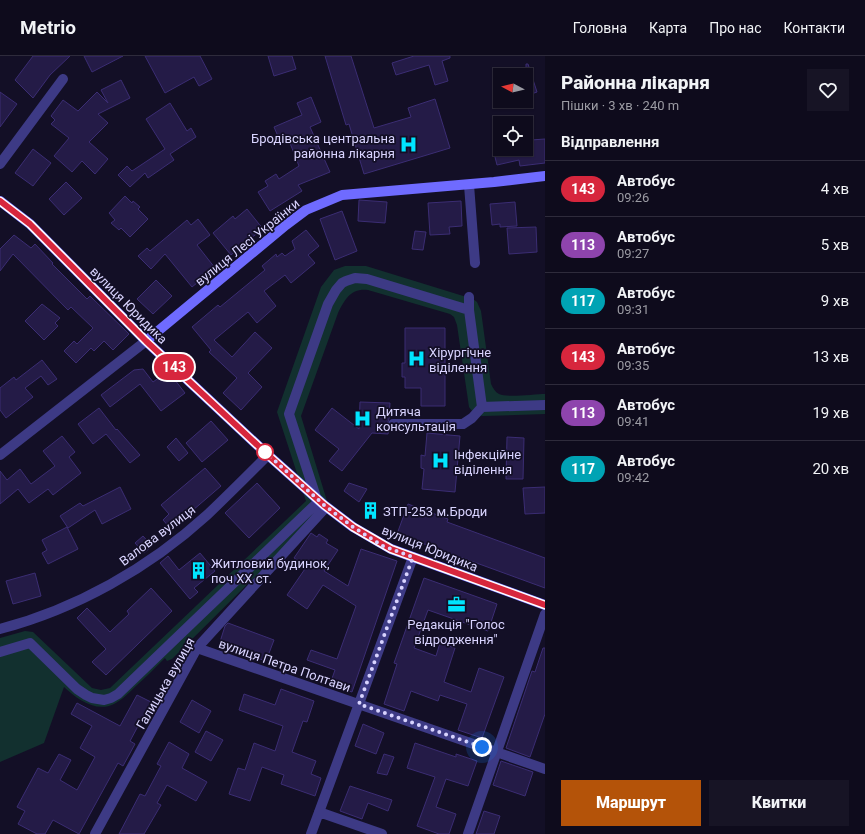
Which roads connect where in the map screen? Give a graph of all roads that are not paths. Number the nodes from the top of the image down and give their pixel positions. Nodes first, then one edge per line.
1 (63, 79) dead end
2 (0, 164) edge
3 (545, 176) edge
4 (469, 185) junction
5 (0, 201) edge
6 (475, 263) dead end
7 (470, 297) dead end
8 (469, 310) junction
9 (146, 341) junction
10 (545, 405) edge
11 (482, 407) junction
12 (393, 424) dead end
13 (2, 449) edge
14 (268, 455) junction
15 (320, 502) junction
16 (413, 557) junction
17 (545, 605) edge
18 (545, 614) edge
19 (0, 629) edge
20 (197, 648) junction
21 (0, 652) edge
22 (359, 704) junction
23 (496, 752) junction
24 (545, 769) edge
25 (319, 812) junction
26 (95, 834) edge
27 (311, 834) edge
28 (382, 834) edge
29 (468, 834) edge

1 - 2 street
3 - 4 street, вулиця Лесі Українки
4 - 6 street
4 - 9 street, вулиця Лесі Українки
5 - 9 street, вулиця Юридика
7 - 8 street
8 - 11 street
8 - 15 street
9 - 13 street
9 - 14 street, вулиця Юридика
10 - 11 street
11 - 12 street
14 - 15 street, вулиця Юридика
14 - 19 street, Валова вулиця
15 - 16 street, вулиця Юридика
15 - 20 street, Галицька вулиця
15 - 21 street
16 - 17 street, вулиця Юридика
16 - 22 street
18 - 23 street
20 - 22 street, вулиця Петра Полтави
20 - 26 street, Галицька вулиця
22 - 23 street, вулиця Петра Полтави
22 - 25 street
23 - 24 street, вулиця Петра Полтави
23 - 29 street
25 - 27 street
25 - 28 street

